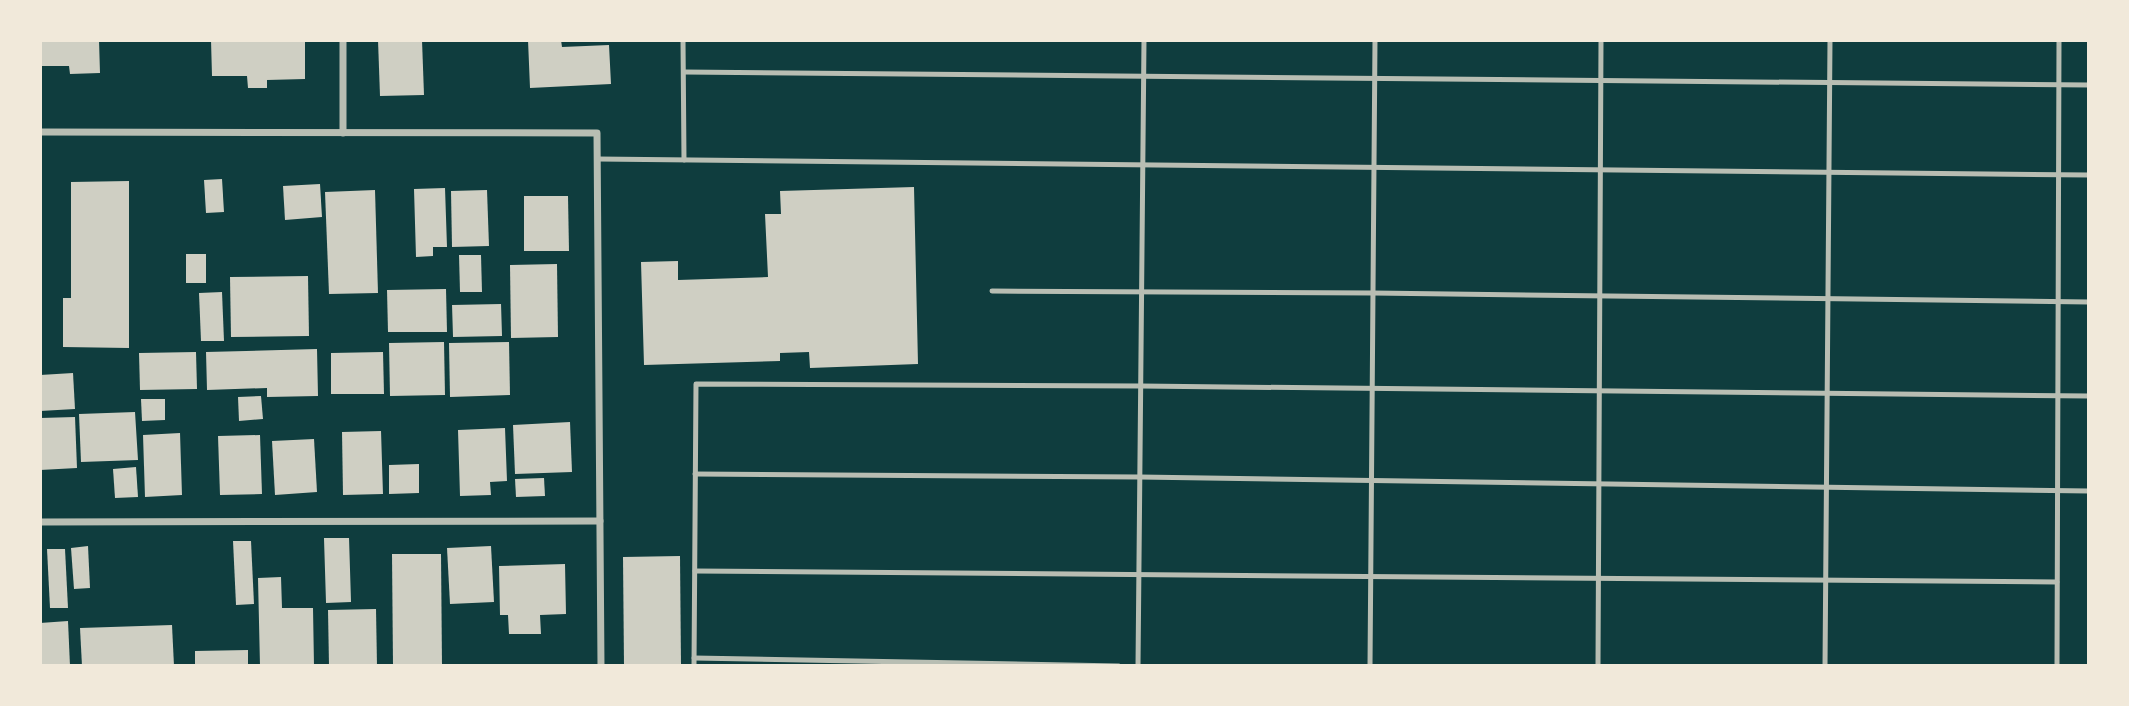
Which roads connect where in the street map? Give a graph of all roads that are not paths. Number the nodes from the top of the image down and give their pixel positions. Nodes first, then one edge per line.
1 (343, 40) edge
2 (683, 40) edge
3 (1144, 40) edge
4 (1375, 40) edge
5 (1601, 40) edge
6 (1830, 40) edge
7 (2059, 40) edge
8 (684, 72) junction
9 (1143, 77) junction
10 (1374, 78) junction
11 (1601, 80) junction
12 (1830, 83) junction
13 (2059, 85) junction
14 (2089, 85) edge
15 (40, 132) edge
16 (342, 133) junction
17 (598, 159) junction
18 (684, 160) junction
19 (1143, 165) junction
20 (1374, 167) junction
21 (1600, 170) junction
22 (1829, 172) junction
23 (2059, 175) junction
24 (2089, 175) edge
25 (992, 291) dead end
26 (1142, 292) junction
27 (1373, 293) junction
28 (1600, 296) junction
29 (1828, 299) junction
30 (2058, 302) junction
31 (2089, 302) edge
32 (1141, 386) junction
33 (1372, 388) junction
34 (1599, 390) junction
35 (1827, 393) junction
36 (2058, 395) junction
37 (2089, 396) edge
38 (695, 474) junction
39 (1140, 477) junction
40 (1371, 480) junction
41 (1599, 484) junction
42 (1826, 488) junction
43 (2057, 491) junction
44 (2089, 491) edge
45 (600, 521) junction
46 (40, 522) edge
47 (695, 571) junction
48 (1139, 574) junction
49 (1370, 576) junction
50 (1598, 578) junction
51 (1826, 580) junction
52 (2057, 582) junction
53 (694, 662) edge
54 (601, 666) edge
55 (1119, 666) edge
56 (1138, 666) edge
57 (1370, 666) edge
58 (1598, 666) edge
59 (1825, 666) edge
60 (2057, 666) edge

1 - 16 street
2 - 8 lane
3 - 9 lane
4 - 10 lane
5 - 11 lane
6 - 12 lane
7 - 13 lane
8 - 9 lane
8 - 18 lane
9 - 10 lane
9 - 19 lane
10 - 11 lane
10 - 20 lane
11 - 12 lane
11 - 21 lane
12 - 13 lane
12 - 22 lane
13 - 14 lane
13 - 23 lane
15 - 16 street
16 - 17 street
17 - 18 lane
17 - 45 street
18 - 19 lane
19 - 20 lane
19 - 26 lane
20 - 21 lane
20 - 27 lane
21 - 22 lane
21 - 28 lane
22 - 23 lane
22 - 29 lane
23 - 24 lane
23 - 30 lane
25 - 26 lane
26 - 27 lane
26 - 32 lane
27 - 28 lane
27 - 33 lane
28 - 29 lane
28 - 34 lane
29 - 30 lane
29 - 35 lane
30 - 31 lane
30 - 36 lane
32 - 33 lane
32 - 38 lane
32 - 39 lane
33 - 34 lane
33 - 40 lane
34 - 35 lane
34 - 41 lane
35 - 36 lane
35 - 42 lane
36 - 37 lane
36 - 43 lane
38 - 39 lane
38 - 47 lane
39 - 40 lane
39 - 48 lane
40 - 41 lane
40 - 49 lane
41 - 42 lane
41 - 50 lane
42 - 43 lane
42 - 51 lane
43 - 44 lane
43 - 52 lane
45 - 46 street
45 - 54 street
47 - 48 lane
47 - 53 lane
48 - 49 lane
48 - 56 lane
49 - 50 lane
49 - 57 lane
50 - 51 lane
50 - 58 lane
51 - 52 lane
51 - 59 lane
52 - 60 lane
53 - 55 lane

